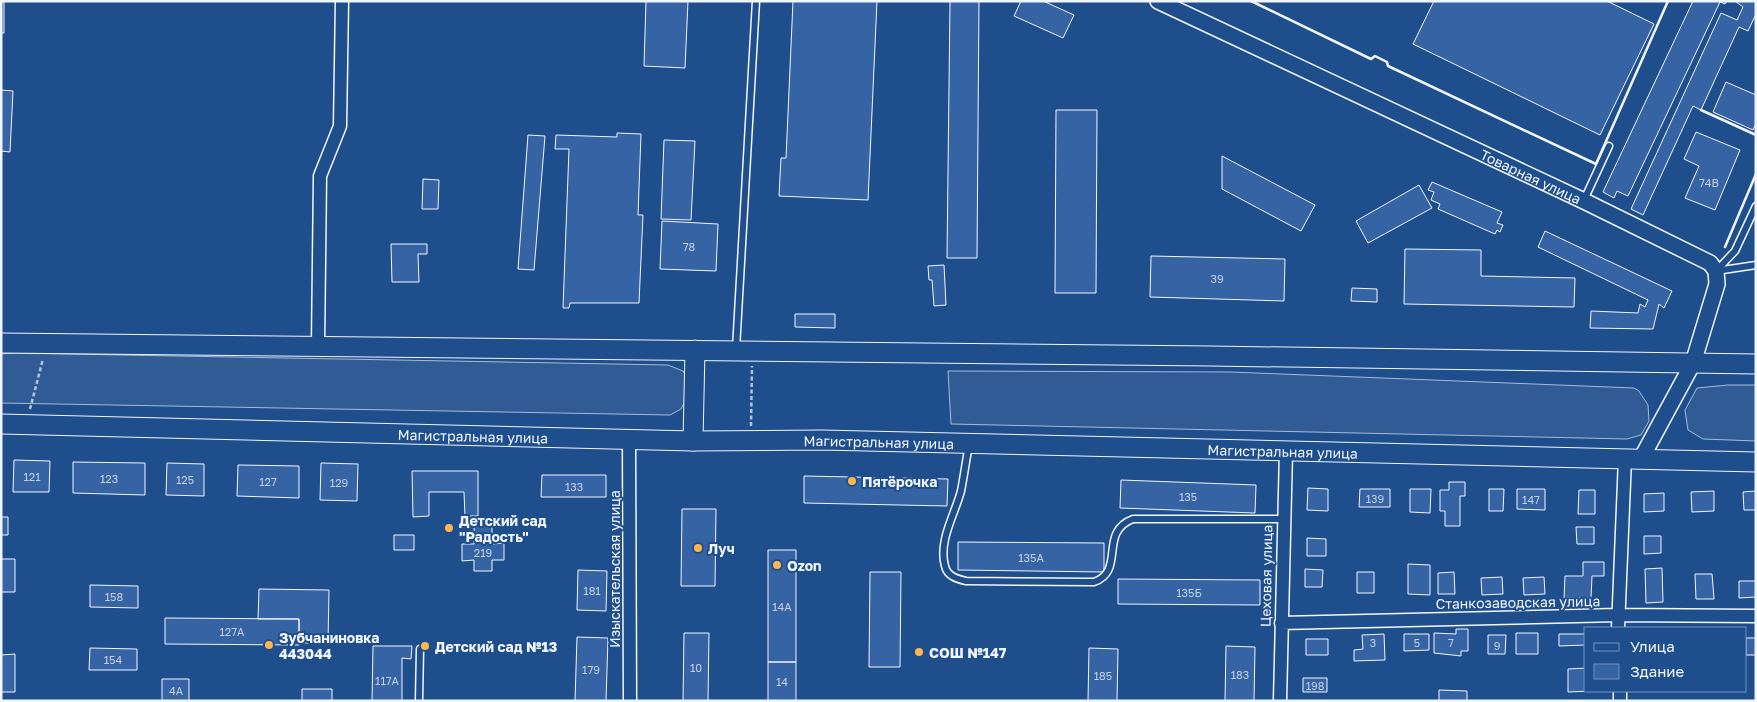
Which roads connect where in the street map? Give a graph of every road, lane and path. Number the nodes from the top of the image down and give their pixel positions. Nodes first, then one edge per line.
1 (342, 1) edge
2 (756, 1) edge
3 (1158, 1) edge
4 (1609, 146) dead end
5 (1584, 201) junction
6 (1756, 206) edge
7 (1756, 265) edge
8 (1716, 271) junction
9 (1, 343) edge
10 (46, 345) junction
11 (318, 346) junction
12 (695, 350) junction
13 (744, 351) junction
14 (1693, 363) junction
15 (1756, 364) edge
16 (1, 424) edge
17 (26, 425) junction
18 (629, 438) junction
19 (693, 440) junction
20 (750, 440) junction
21 (969, 444) junction
22 (1286, 451) junction
23 (1633, 459) junction
24 (1756, 462) edge
25 (1282, 519) junction
26 (1618, 615) junction
27 (1756, 616) edge
28 (1280, 624) junction
29 (1618, 627) edge
30 (420, 649) dead end
31 (419, 701) edge
32 (630, 701) edge
33 (1280, 701) edge

1 - 11 street
2 - 13 lane
3 - 5 street, Товарная улица
4 - 5 lane
5 - 8 street, Товарная улица
6 - 8 lane
7 - 8 lane
8 - 14 street
9 - 10 main road
10 - 11 main road
10 - 17 path
11 - 12 main road
12 - 13 main road
12 - 19 main road
13 - 14 main road
13 - 20 path
14 - 15 main road
14 - 23 street
16 - 17 main road, Магистральная улица
17 - 18 main road, Магистральная улица
18 - 19 main road, Магистральная улица
18 - 32 street, Изыскательская улица
19 - 20 main road, Магистральная улица
20 - 21 main road, Магистральная улица
21 - 22 main road, Магистральная улица
21 - 25 lane
22 - 23 main road, Магистральная улица
22 - 25 street, Цеховая улица
23 - 24 main road, Магистральная улица
23 - 26 street
25 - 28 street, Цеховая улица
26 - 27 street, Станкозаводская улица
26 - 28 street, Станкозаводская улица
26 - 29 street
28 - 33 street, Цеховая улица
30 - 31 lane

